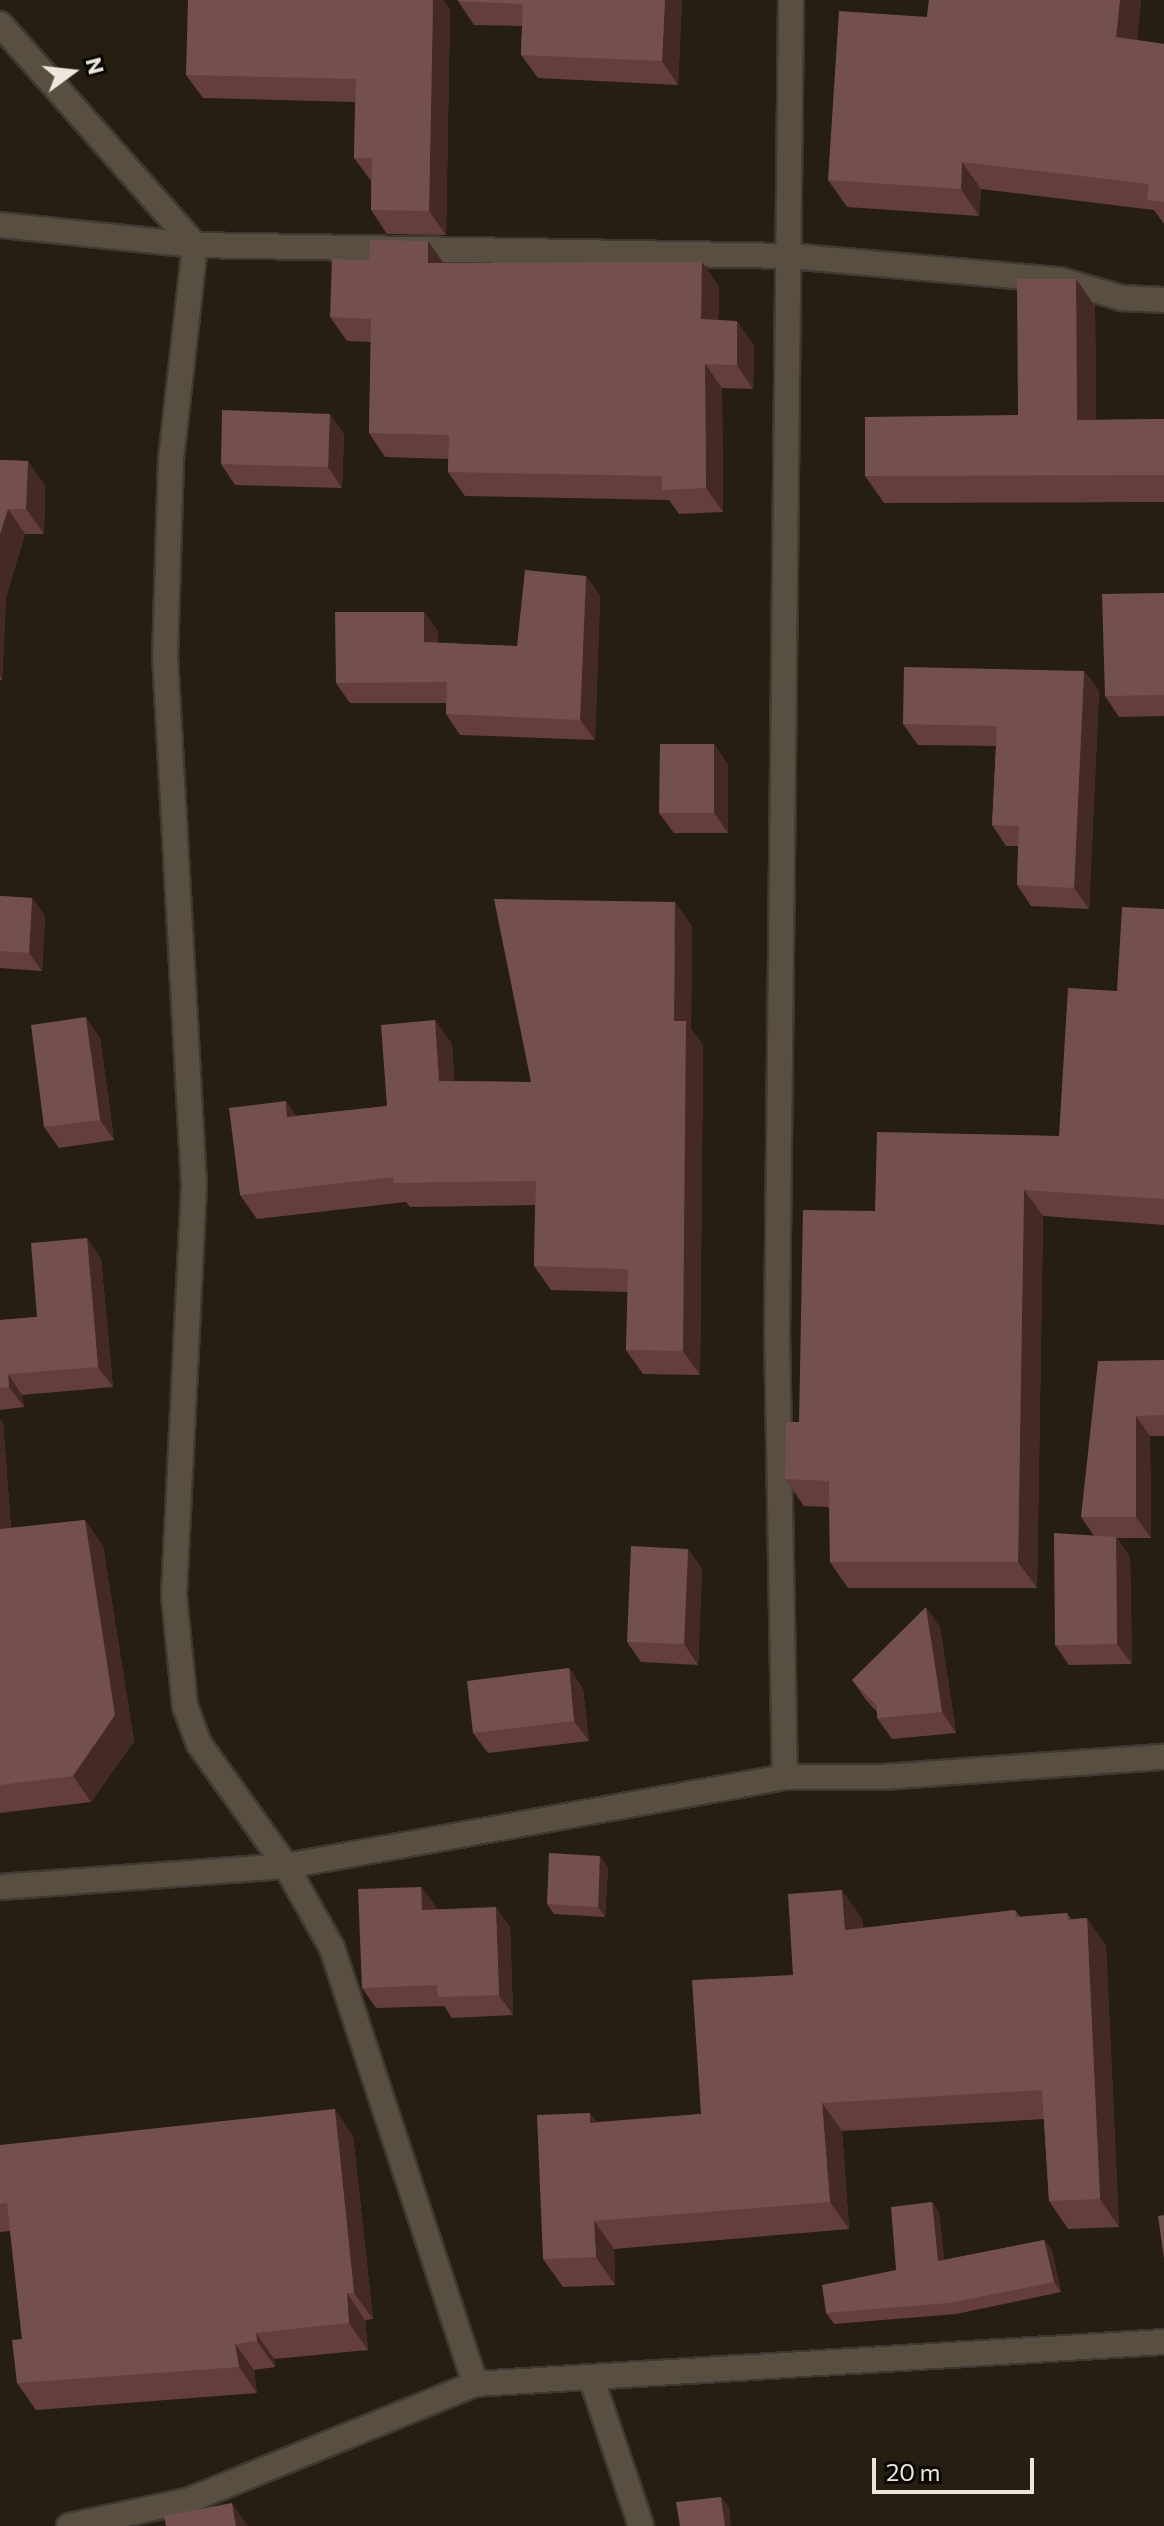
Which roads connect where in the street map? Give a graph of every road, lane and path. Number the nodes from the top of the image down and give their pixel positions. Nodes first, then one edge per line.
1 (791, 0) edge
2 (0, 24) edge
3 (0, 225) edge
4 (195, 245) junction
5 (790, 256) junction
6 (1164, 300) edge
7 (1164, 1757) edge
8 (785, 1777) junction
9 (286, 1866) junction
10 (0, 1887) edge
11 (1164, 2342) edge
12 (592, 2380) junction
13 (475, 2384) junction
14 (69, 2526) edge
15 (641, 2526) edge

1 - 5 street
2 - 4 street
3 - 4 street
4 - 5 street
4 - 9 street
5 - 6 street
5 - 8 street
7 - 8 street
8 - 9 street
9 - 10 street
9 - 13 street
11 - 12 street
12 - 13 street
12 - 15 street
13 - 14 street

